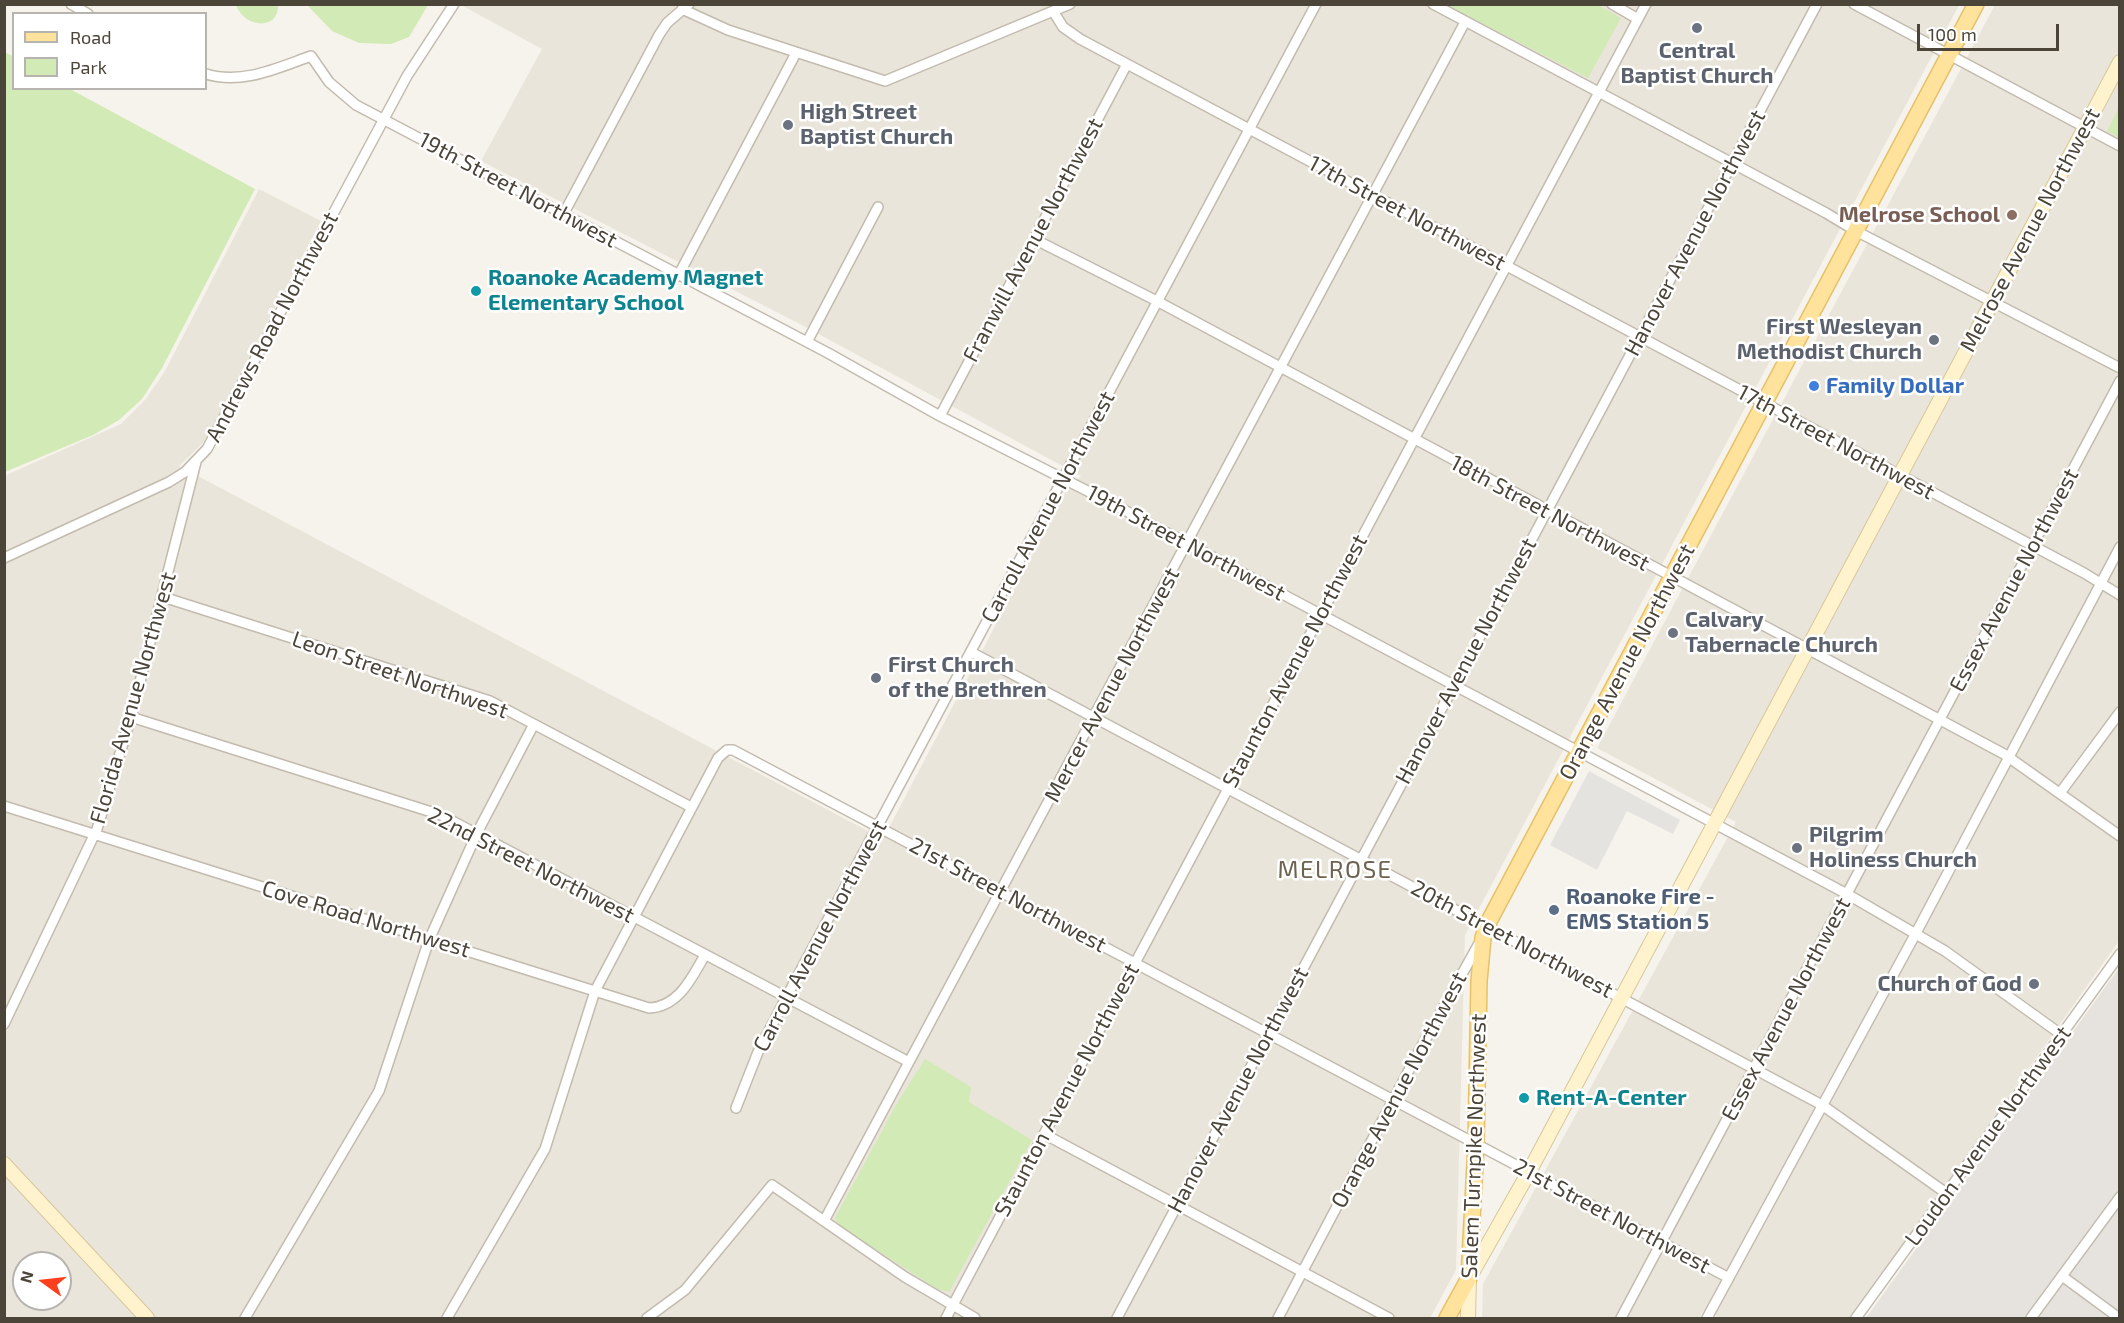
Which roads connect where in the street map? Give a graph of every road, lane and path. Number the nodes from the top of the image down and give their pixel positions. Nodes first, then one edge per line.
1 (70, 4) edge
2 (454, 4) edge
3 (1070, 4) edge
4 (1316, 4) edge
5 (1433, 4) edge
6 (1612, 4) edge
7 (1646, 4) edge
8 (1816, 4) edge
9 (1854, 4) edge
10 (1976, 4) edge
11 (684, 6) edge
12 (1053, 11) junction
13 (84, 12) edge
14 (1638, 19) junction
15 (1466, 22) junction
16 (796, 53) junction
17 (1949, 56) junction
18 (2120, 62) edge
19 (1127, 64) junction
20 (207, 74) edge
21 (1598, 93) junction
22 (384, 120) junction
23 (2085, 127) junction
24 (1250, 129) junction
25 (2120, 146) edge
26 (1732, 163) junction
27 (1373, 194) junction
28 (878, 207) dead end
29 (563, 214) junction
30 (1856, 231) junction
31 (1034, 239) junction
32 (1506, 266) junction
33 (678, 276) junction
34 (1992, 301) junction
35 (1158, 302) junction
36 (1640, 336) junction
37 (807, 342) junction
38 (2120, 368) edge
39 (1280, 369) junction
40 (2120, 381) edge
41 (1764, 404) junction
42 (940, 416) junction
43 (1413, 440) junction
44 (196, 462) junction
45 (1900, 475) junction
46 (1063, 480) junction
47 (1547, 511) junction
48 (1188, 544) junction
49 (2032, 546) junction
50 (2120, 547) edge
51 (4, 558) edge
52 (1672, 578) junction
53 (2100, 582) junction
54 (2120, 595) edge
55 (163, 597) junction
56 (1321, 614) junction
57 (1807, 649) junction
58 (971, 652) junction
59 (1454, 685) junction
60 (2120, 712) edge
61 (131, 717) junction
62 (1095, 717) junction
63 (1940, 719) junction
64 (534, 724) junction
65 (1580, 752) junction
66 (2008, 756) junction
67 (1228, 788) junction
68 (2060, 793) junction
69 (4, 806) edge
70 (691, 807) junction
71 (1714, 824) junction
72 (878, 826) junction
73 (477, 833) junction
74 (94, 835) junction
75 (2120, 836) edge
76 (1361, 859) junction
77 (1002, 891) junction
78 (1847, 894) junction
79 (634, 916) junction
80 (1485, 932) junction
81 (1916, 933) junction
82 (429, 940) junction
83 (2120, 954) edge
84 (705, 955) junction
85 (1135, 963) junction
86 (595, 991) junction
87 (1622, 997) junction
88 (786, 998) junction
89 (4, 1024) edge
90 (1269, 1033) junction
91 (2062, 1035) junction
92 (909, 1062) junction
93 (1754, 1069) junction
94 (1394, 1100) junction
95 (1822, 1106) junction
96 (736, 1108) dead end
97 (1044, 1134) junction
98 (1476, 1144) junction
99 (4, 1164) edge
100 (1529, 1172) junction
101 (1946, 1193) junction
102 (2120, 1197) edge
103 (1177, 1205) junction
104 (824, 1221) junction
105 (1662, 1243) junction
106 (1302, 1273) junction
107 (2062, 1276) junction
108 (1469, 1278) junction
109 (1729, 1278) junction
110 (952, 1307) junction
111 (147, 1318) edge
112 (245, 1318) edge
113 (447, 1318) edge
114 (647, 1318) edge
115 (946, 1318) edge
116 (975, 1318) edge
117 (1117, 1318) edge
118 (1278, 1318) edge
119 (1389, 1318) edge
120 (1447, 1318) edge
121 (1468, 1318) edge
122 (1621, 1318) edge
123 (1707, 1318) edge
124 (1856, 1318) edge
125 (2031, 1318) edge
126 (2119, 1318) edge

1 - 13 street
2 - 22 street, Andrews Road Northwest
3 - 12 street
4 - 24 street, Carroll Avenue Northwest
5 - 15 street
6 - 14 street
7 - 14 street, Staunton Avenue Northwest
8 - 26 street, Hanover Avenue Northwest
9 - 17 street
10 - 17 main road, Orange Avenue Northwest
11 - 16 street
11 - 29 street
12 - 16 street
12 - 19 street, 17th Street Northwest
14 - 21 street, Staunton Avenue Northwest
15 - 21 street
15 - 27 street, Mercer Avenue Northwest
16 - 33 street
17 - 23 street
17 - 30 main road, Orange Avenue Northwest
18 - 23 street, Melrose Avenue Northwest
19 - 24 street, 17th Street Northwest
19 - 31 street, Franwill Avenue Northwest
20 - 22 street, 19th Street Northwest
21 - 26 street
21 - 32 street, Staunton Avenue Northwest
22 - 29 street, 19th Street Northwest
22 - 44 street, Andrews Road Northwest
23 - 25 street
23 - 34 street, Melrose Avenue Northwest
24 - 27 street, 17th Street Northwest
24 - 35 street, Carroll Avenue Northwest
26 - 30 street
26 - 36 street, Hanover Avenue Northwest
27 - 32 street, 17th Street Northwest
27 - 39 street, Mercer Avenue Northwest
28 - 37 street
29 - 33 street, 19th Street Northwest
30 - 34 street
30 - 41 main road, Orange Avenue Northwest
31 - 35 street, 18th Street Northwest
31 - 42 street, Franwill Avenue Northwest
32 - 36 street, 17th Street Northwest
32 - 43 street, Staunton Avenue Northwest
33 - 37 street, 19th Street Northwest
34 - 38 street
34 - 45 street, Melrose Avenue Northwest
35 - 39 street, 18th Street Northwest
35 - 46 street, Carroll Avenue Northwest
36 - 41 street, 17th Street Northwest
36 - 47 street, Hanover Avenue Northwest
37 - 42 street, 19th Street Northwest
39 - 43 street, 18th Street Northwest
39 - 48 street, Mercer Avenue Northwest
40 - 49 street, Essex Avenue Northwest
41 - 45 street, 17th Street Northwest
41 - 52 main road, Orange Avenue Northwest
42 - 46 street, 19th Street Northwest
43 - 47 street, 18th Street Northwest
43 - 56 street, Staunton Avenue Northwest
44 - 51 street, Andrews Road Northwest
44 - 55 street, Florida Avenue Northwest
45 - 49 street, 17th Street Northwest
45 - 57 street, Melrose Avenue Northwest
46 - 48 street, 19th Street Northwest
46 - 58 street, Carroll Avenue Northwest
47 - 52 street, 18th Street Northwest
47 - 59 street, Hanover Avenue Northwest
48 - 56 street, 19th Street Northwest
48 - 62 street, Mercer Avenue Northwest
49 - 53 street, 17th Street Northwest
49 - 63 street, Essex Avenue Northwest
50 - 53 street
52 - 57 street, 18th Street Northwest
52 - 65 main road, Orange Avenue Northwest
53 - 54 street, 17th Street Northwest
53 - 66 street
55 - 61 street, Florida Avenue Northwest
55 - 64 street, Leon Street Northwest
56 - 59 street, 19th Street Northwest
56 - 67 street, Staunton Avenue Northwest
57 - 63 street, 18th Street Northwest
57 - 71 street, Melrose Avenue Northwest
58 - 62 street, 20th Street Northwest
58 - 72 street, Carroll Avenue Northwest
59 - 65 street, 19th Street Northwest
59 - 76 street, Hanover Avenue Northwest
60 - 68 street
61 - 73 street, 22nd Street Northwest
61 - 74 street, Florida Avenue Northwest
62 - 67 street, 20th Street Northwest
62 - 77 street, Mercer Avenue Northwest
63 - 66 street, 18th Street Northwest
63 - 78 street, Essex Avenue Northwest
64 - 70 street, Leon Street Northwest
64 - 73 street
65 - 71 street, 19th Street Northwest
65 - 80 main road, Orange Avenue Northwest
66 - 68 street, 18th Street Northwest
66 - 81 street
67 - 76 street, 20th Street Northwest
67 - 85 street, Staunton Avenue Northwest
68 - 75 street, 18th Street Northwest
69 - 74 street, Cove Road Northwest
70 - 72 street, 21st Street Northwest
70 - 79 street
71 - 78 street, 19th Street Northwest
71 - 87 street, Melrose Avenue Northwest
72 - 77 street, 21st Street Northwest
72 - 88 street, Carroll Avenue Northwest
73 - 79 street, 22nd Street Northwest
73 - 82 street
74 - 82 street, Cove Road Northwest
74 - 89 street, Florida Avenue Northwest
76 - 80 street, 20th Street Northwest
76 - 90 street, Hanover Avenue Northwest
77 - 85 street, 21st Street Northwest
77 - 92 street, Mercer Avenue Northwest
78 - 81 street, 19th Street Northwest
78 - 93 street, Essex Avenue Northwest
79 - 84 street, 22nd Street Northwest
79 - 86 street
80 - 87 street, 20th Street Northwest
80 - 94 street, Orange Avenue Northwest
80 - 98 main road, Salem Turnpike Northwest
81 - 91 street, 19th Street Northwest
81 - 95 street
82 - 86 street, Cove Road Northwest
82 - 112 street
83 - 91 street, Loudon Avenue Northwest
84 - 86 street, Cove Road Northwest
84 - 88 street, 22nd Street Northwest
85 - 90 street, 21st Street Northwest
85 - 97 street, Staunton Avenue Northwest
86 - 113 street
87 - 93 street, 20th Street Northwest
87 - 100 street, Melrose Avenue Northwest
88 - 92 street, 22nd Street Northwest
88 - 96 street, Carroll Avenue Northwest
90 - 94 street, 21st Street Northwest
90 - 103 street, Hanover Avenue Northwest
91 - 101 street, Loudon Avenue Northwest
92 - 104 street, Mercer Avenue Northwest
93 - 95 street, 20th Street Northwest
93 - 105 street, Essex Avenue Northwest
94 - 98 street, 21st Street Northwest
94 - 106 street, Orange Avenue Northwest
95 - 101 street, 20th Street Northwest
95 - 109 street
97 - 103 street
97 - 110 street, Staunton Avenue Northwest
98 - 100 street, 21st Street Northwest
98 - 108 main road, Salem Turnpike Northwest
99 - 111 street
100 - 105 street, 21st Street Northwest
100 - 108 street, Melrose Avenue Northwest
101 - 124 street, Loudon Avenue Northwest
102 - 107 street
103 - 106 street
103 - 117 street, Hanover Avenue Northwest
104 - 110 street
104 - 114 street
105 - 109 street, 21st Street Northwest
105 - 122 street, Essex Avenue Northwest
106 - 118 street, Orange Avenue Northwest
106 - 119 street
107 - 125 street
107 - 126 street
108 - 120 main road, Melrose Avenue Northwest
108 - 121 street, Salem Turnpike Northwest
109 - 123 street
110 - 115 street, Staunton Avenue Northwest
110 - 116 street

